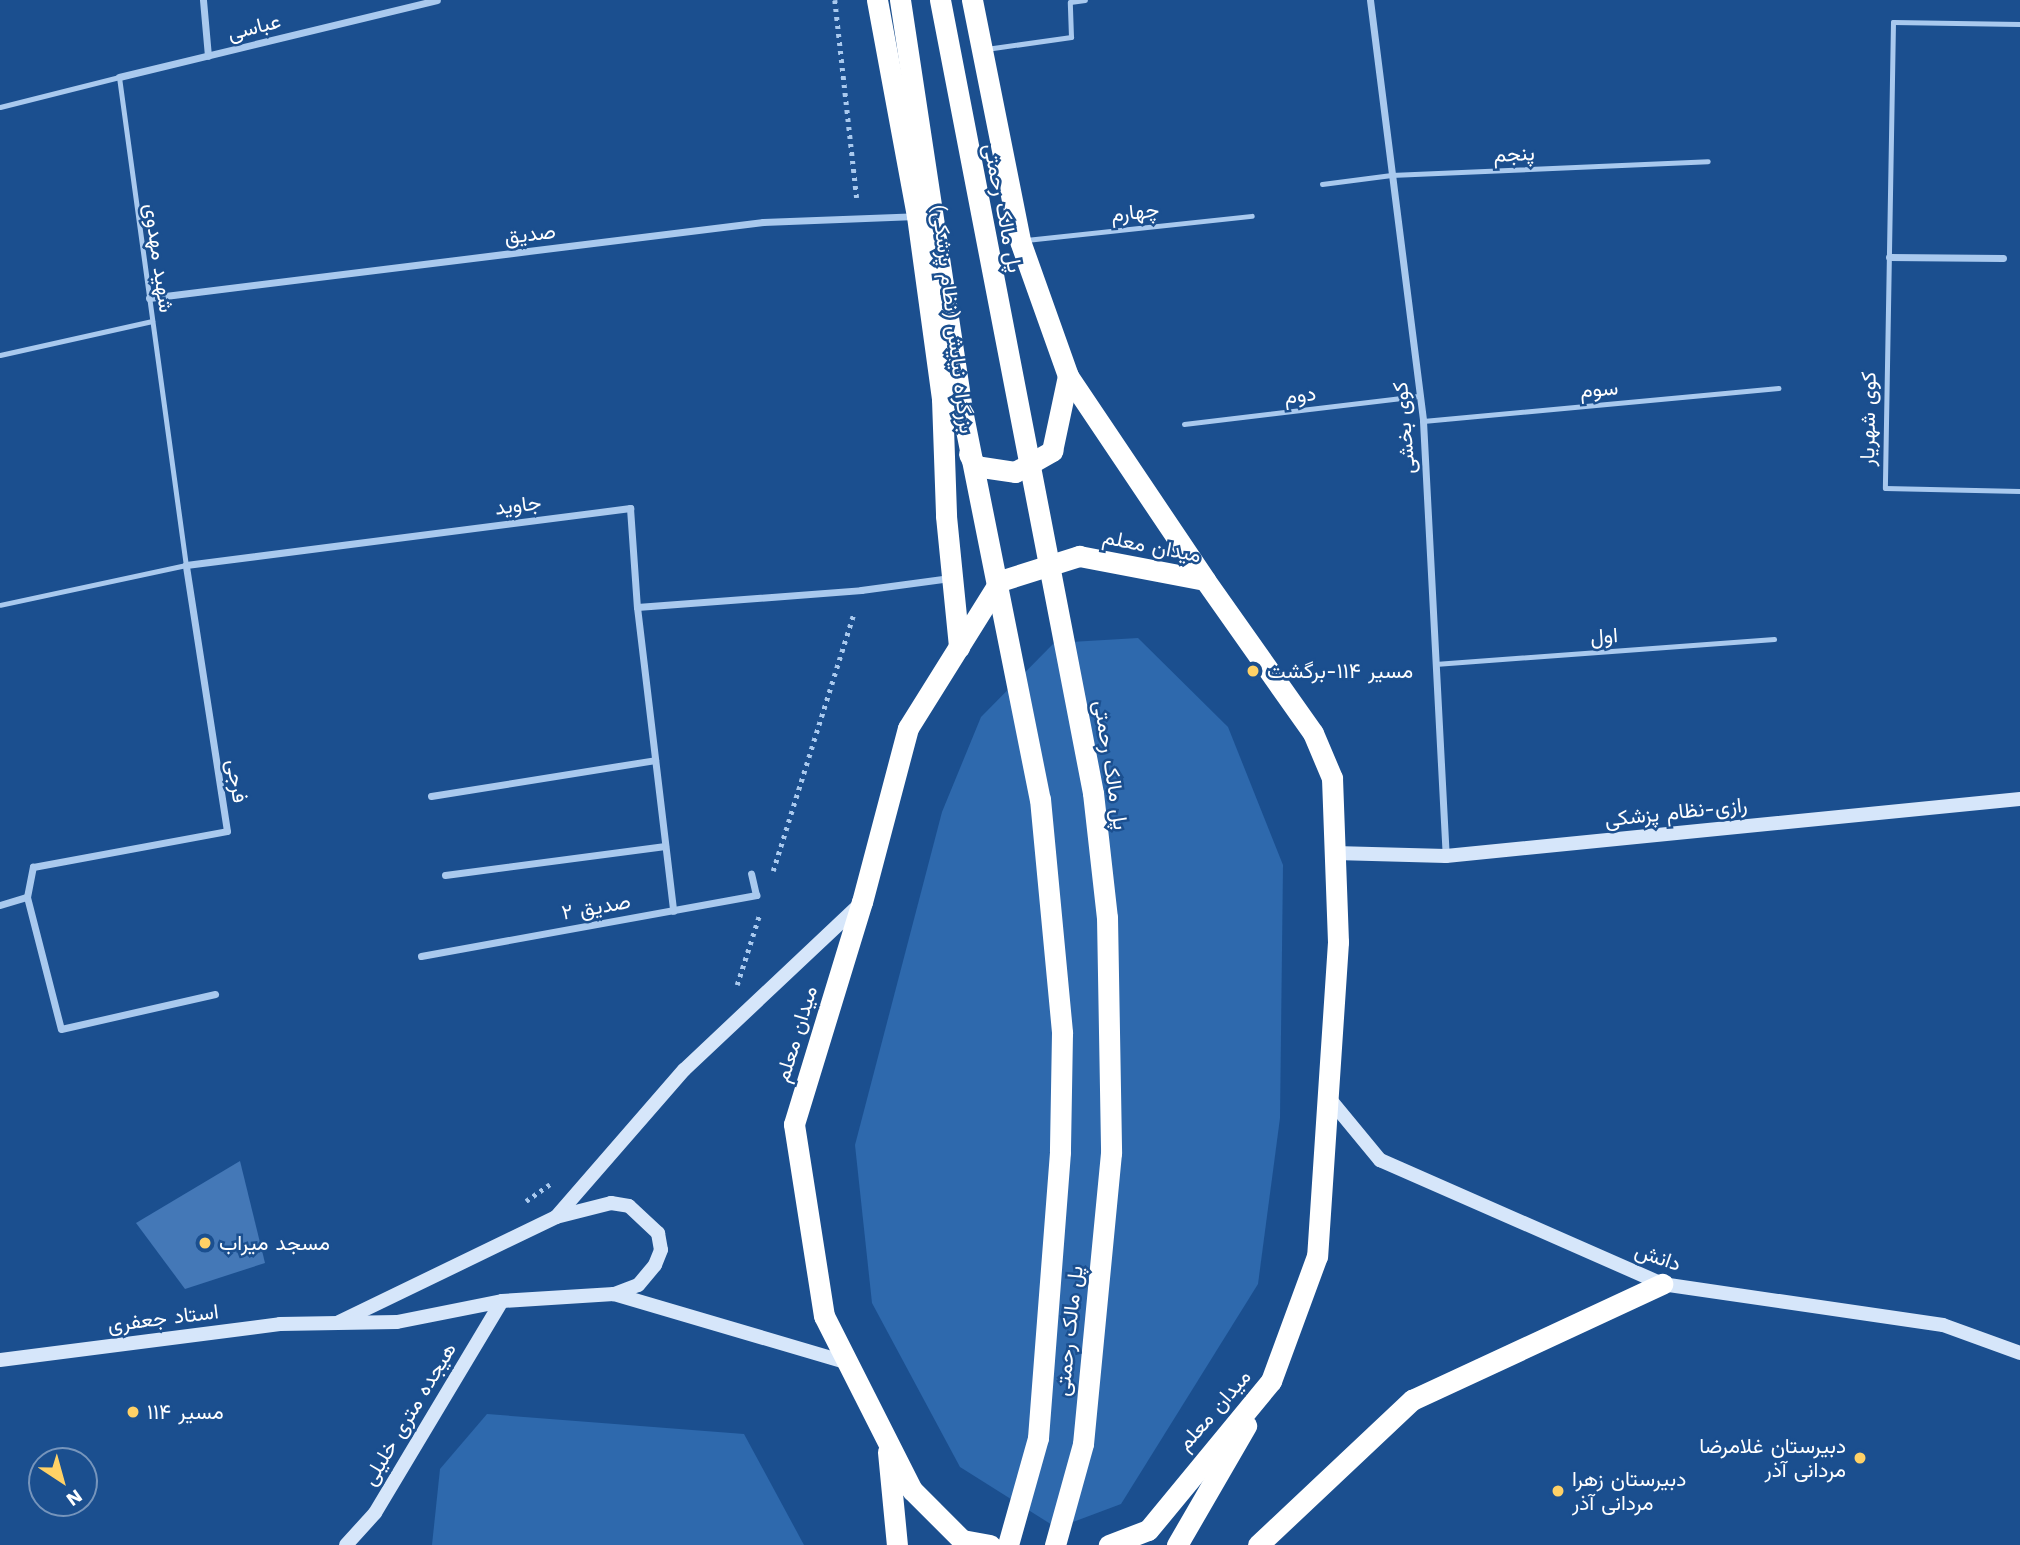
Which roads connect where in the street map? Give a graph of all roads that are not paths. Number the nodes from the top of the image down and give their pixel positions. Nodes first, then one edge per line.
1 (203, 0) edge
2 (437, 0) edge
3 (877, 0) edge
4 (900, 0) edge
5 (940, 0) edge
6 (972, 0) edge
7 (1085, 0) edge
8 (1370, 0) edge
9 (2020, 24) edge
10 (983, 49) junction
11 (208, 56) junction
12 (119, 77) junction
13 (0, 107) edge
14 (1708, 161) dead end
15 (1391, 175) junction
16 (1322, 184) dead end
17 (917, 216) junction
18 (1252, 216) dead end
19 (1020, 241) junction
20 (1889, 257) junction
21 (2003, 258) dead end
22 (149, 298) junction
23 (152, 321) junction
24 (0, 355) edge
25 (1068, 376) junction
26 (1778, 388) dead end
27 (1420, 397) junction
28 (942, 399) junction
29 (1423, 422) junction
30 (1184, 424) dead end
31 (2020, 491) edge
32 (186, 565) junction
33 (954, 577) junction
34 (1205, 580) junction
35 (0, 605) edge
36 (638, 607) junction
37 (1774, 639) dead end
38 (959, 648) junction
39 (1435, 664) junction
40 (656, 760) junction
41 (431, 796) dead end
42 (2020, 799) edge
43 (665, 846) junction
44 (1335, 853) junction
45 (1446, 856) junction
46 (751, 874) dead end
47 (445, 875) dead end
48 (27, 897) junction
49 (862, 902) junction
50 (0, 905) edge
51 (673, 911) junction
52 (421, 956) dead end
53 (215, 994) dead end
54 (1328, 1097) junction
55 (556, 1217) junction
56 (1662, 1284) junction
57 (614, 1294) junction
58 (502, 1301) junction
59 (331, 1326) junction
60 (2020, 1353) edge
61 (0, 1360) edge
62 (848, 1363) junction
63 (1271, 1381) junction
64 (887, 1440) junction
65 (346, 1545) edge
66 (897, 1545) edge
67 (990, 1545) edge
68 (1008, 1545) edge
69 (1055, 1545) edge
70 (1110, 1545) edge
71 (1177, 1545) edge
72 (1258, 1545) edge

1 - 11 street
2 - 11 street, عباسی
3 - 17 highway, بزرگراه نیایش (نظام پزشکی)
4 - 68 highway, پل مالک رحمتی
5 - 69 highway, پل مالک رحمتی
6 - 10 highway
7 - 10 lane
8 - 15 street, کوی بخشی
9 - 20 lane, کوی شهریار
10 - 19 highway
11 - 12 street, عباسی
12 - 13 lane
12 - 22 lane, شهید مهدوی
14 - 15 lane, پنجم
15 - 16 lane, پنجم
15 - 27 street, کوی بخشی
17 - 22 street, صدیق
17 - 28 highway, بزرگراه نیایش (نظام پزشکی)
18 - 19 lane, چهارم
19 - 25 highway
20 - 21 street
20 - 31 lane, کوی شهریار
22 - 23 lane, شهید مهدوی
23 - 24 lane
23 - 32 lane, شهید مهدوی
25 - 28 highway
25 - 34 highway
26 - 29 lane, سوم
27 - 29 street, کوی بخشی
27 - 30 lane, دوم
28 - 33 highway, بزرگراه نیایش (نظام پزشکی)
29 - 39 street, کوی بخشی
32 - 35 lane, جاوید
32 - 36 street, جاوید
32 - 48 street, فرجی
33 - 36 street
33 - 38 highway, بزرگراه نیایش (نظام پزشکی)
34 - 38 highway, میدان معلم
34 - 44 highway, میدان معلم
36 - 40 street
37 - 39 lane, اول
38 - 49 highway, میدان معلم
39 - 45 street, کوی بخشی
40 - 41 street
40 - 43 street
42 - 45 main road, رازی-نظام پزشکی
43 - 47 street
43 - 51 street
44 - 45 main road, رازی-نظام پزشکی
44 - 54 highway, میدان معلم
46 - 51 street, صدیق ۲
48 - 50 street
48 - 53 street
49 - 55 main road
49 - 62 highway, میدان معلم
51 - 52 street, صدیق ۲
54 - 56 main road, دانش
54 - 63 highway, میدان معلم
55 - 57 main road
55 - 59 main road
56 - 60 main road, دانش
56 - 72 highway
57 - 58 main road, استاد جعفری
57 - 62 main road
58 - 59 main road, استاد جعفری
58 - 65 main road, هیجده متری خلیلی
59 - 61 main road, استاد جعفری
62 - 64 highway, میدان معلم
63 - 70 highway, میدان معلم
63 - 71 highway
64 - 66 highway
64 - 67 highway, میدان معلم

